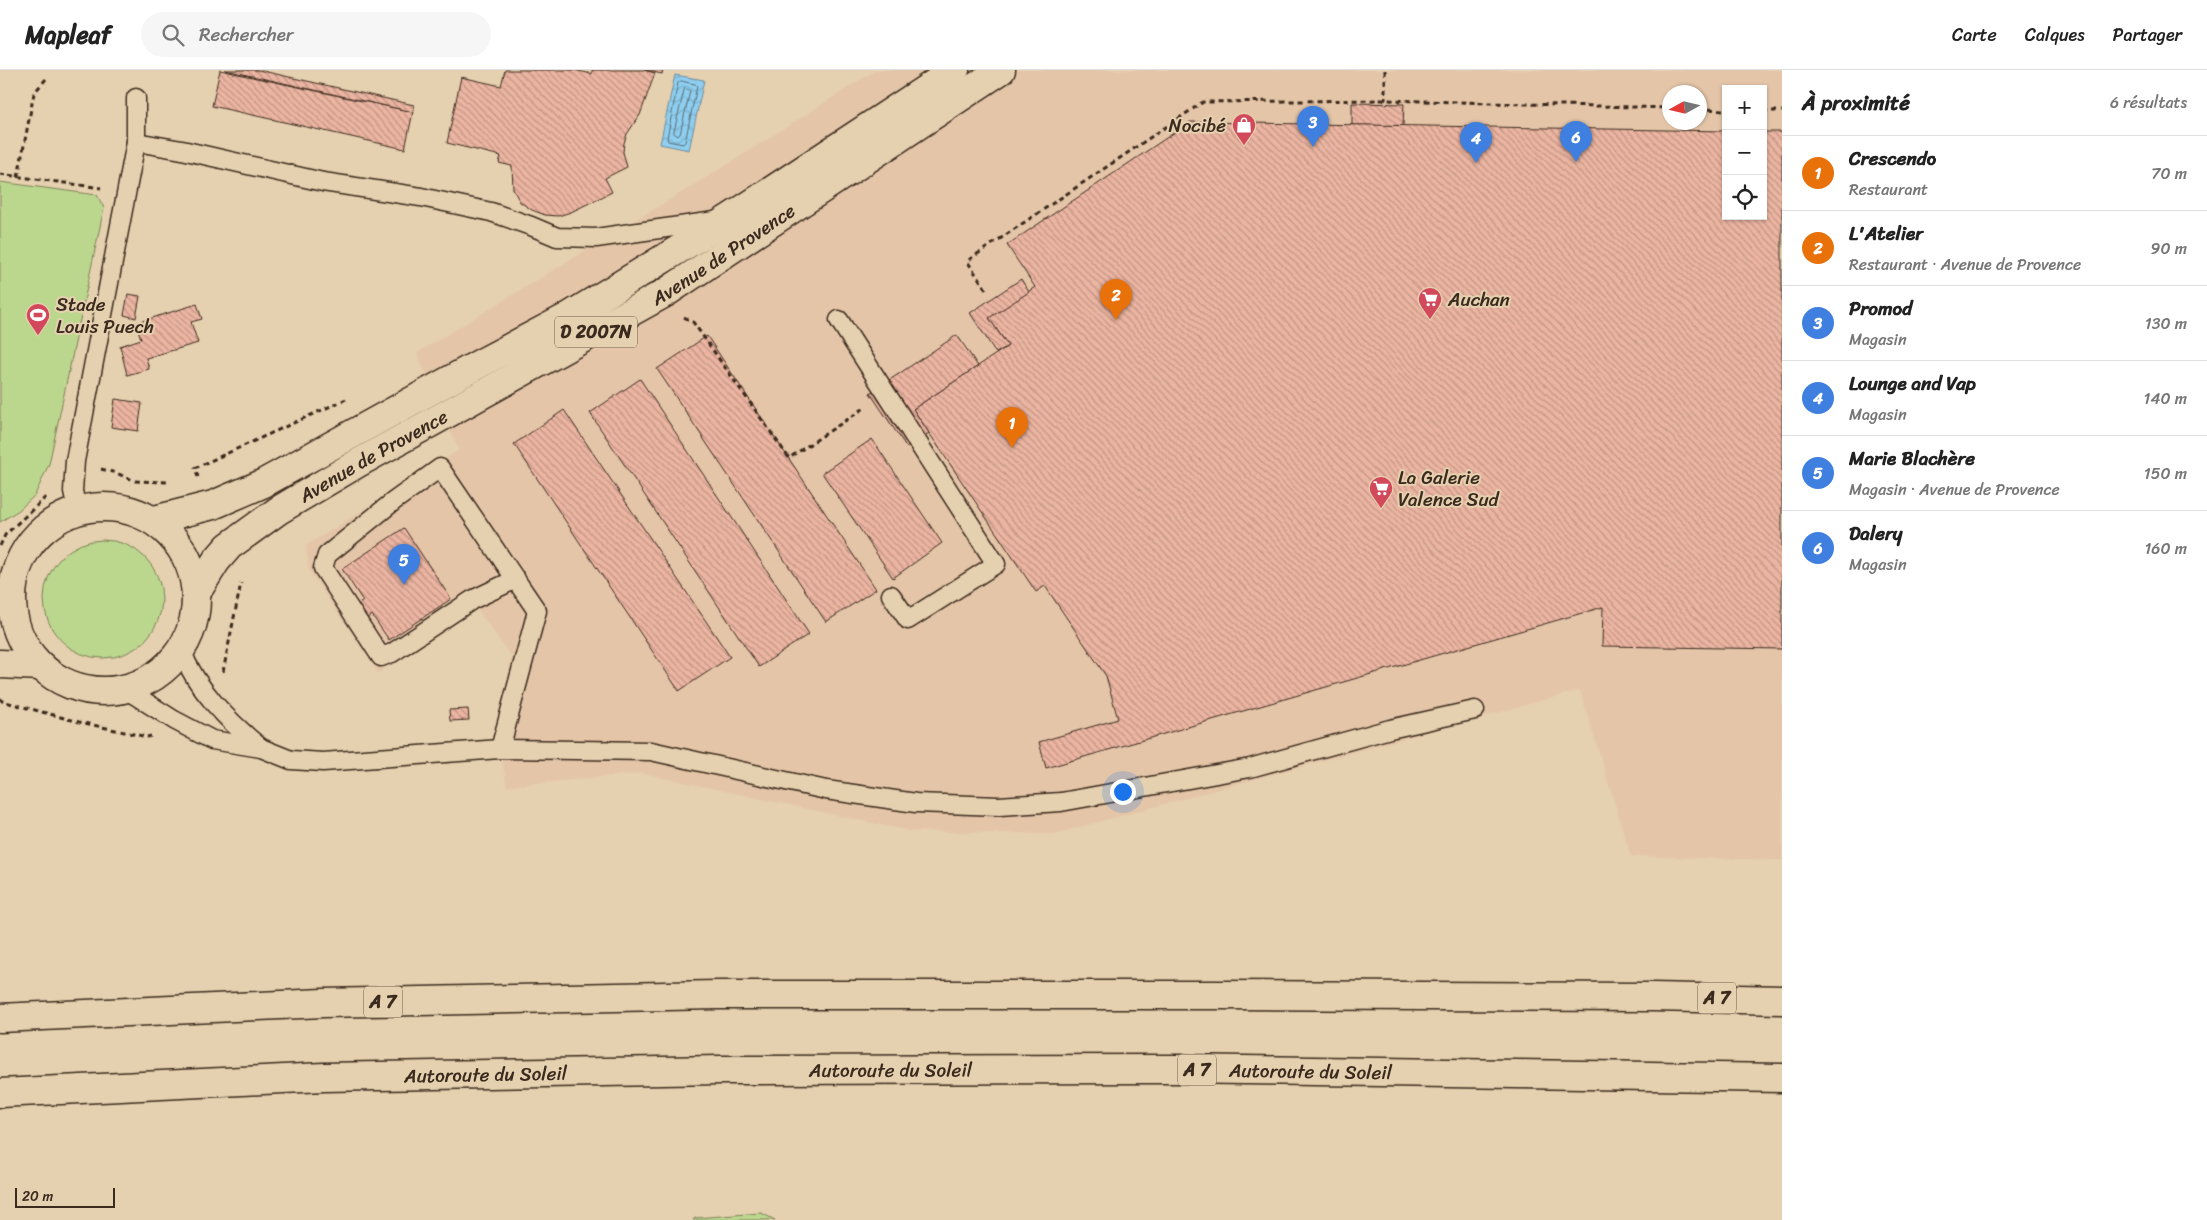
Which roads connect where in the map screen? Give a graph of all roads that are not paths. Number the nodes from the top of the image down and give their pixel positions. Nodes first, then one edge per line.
1 (955, 70) edge
2 (1001, 70) edge
3 (136, 98) dead end
4 (136, 142) junction
5 (730, 218) junction
6 (839, 320) dead end
7 (76, 510) junction
8 (154, 520) junction
9 (516, 579) junction
10 (8, 580) edge
11 (196, 592) junction
12 (891, 595) dead end
13 (181, 650) junction
14 (0, 664) edge
15 (41, 666) junction
16 (125, 689) junction
17 (1476, 710) dead end
18 (261, 748) junction
19 (500, 749) junction
20 (1782, 994) edge
21 (1652, 997) junction
22 (1782, 1000) edge
23 (0, 1018) edge
24 (1782, 1078) edge
25 (0, 1093) edge

1 - 5 main road, Avenue de Provence / D 2007N
2 - 11 main road, Avenue de Provence / D 2007N
3 - 4 lane
4 - 5 lane
4 - 7 lane
5 - 8 main road, Avenue de Provence / D 2007N
6 - 12 lane
7 - 8 main road
7 - 10 main road
8 - 11 main road
9 - 9 lane
9 - 19 lane
10 - 15 main road
11 - 13 main road
13 - 16 main road
13 - 18 lane
14 - 15 main road
15 - 16 main road
16 - 18 lane
17 - 19 lane
18 - 19 lane
20 - 21 main road
21 - 22 main road, A 7
21 - 23 main road, A 7
24 - 25 main road, Autoroute du Soleil / A 7

